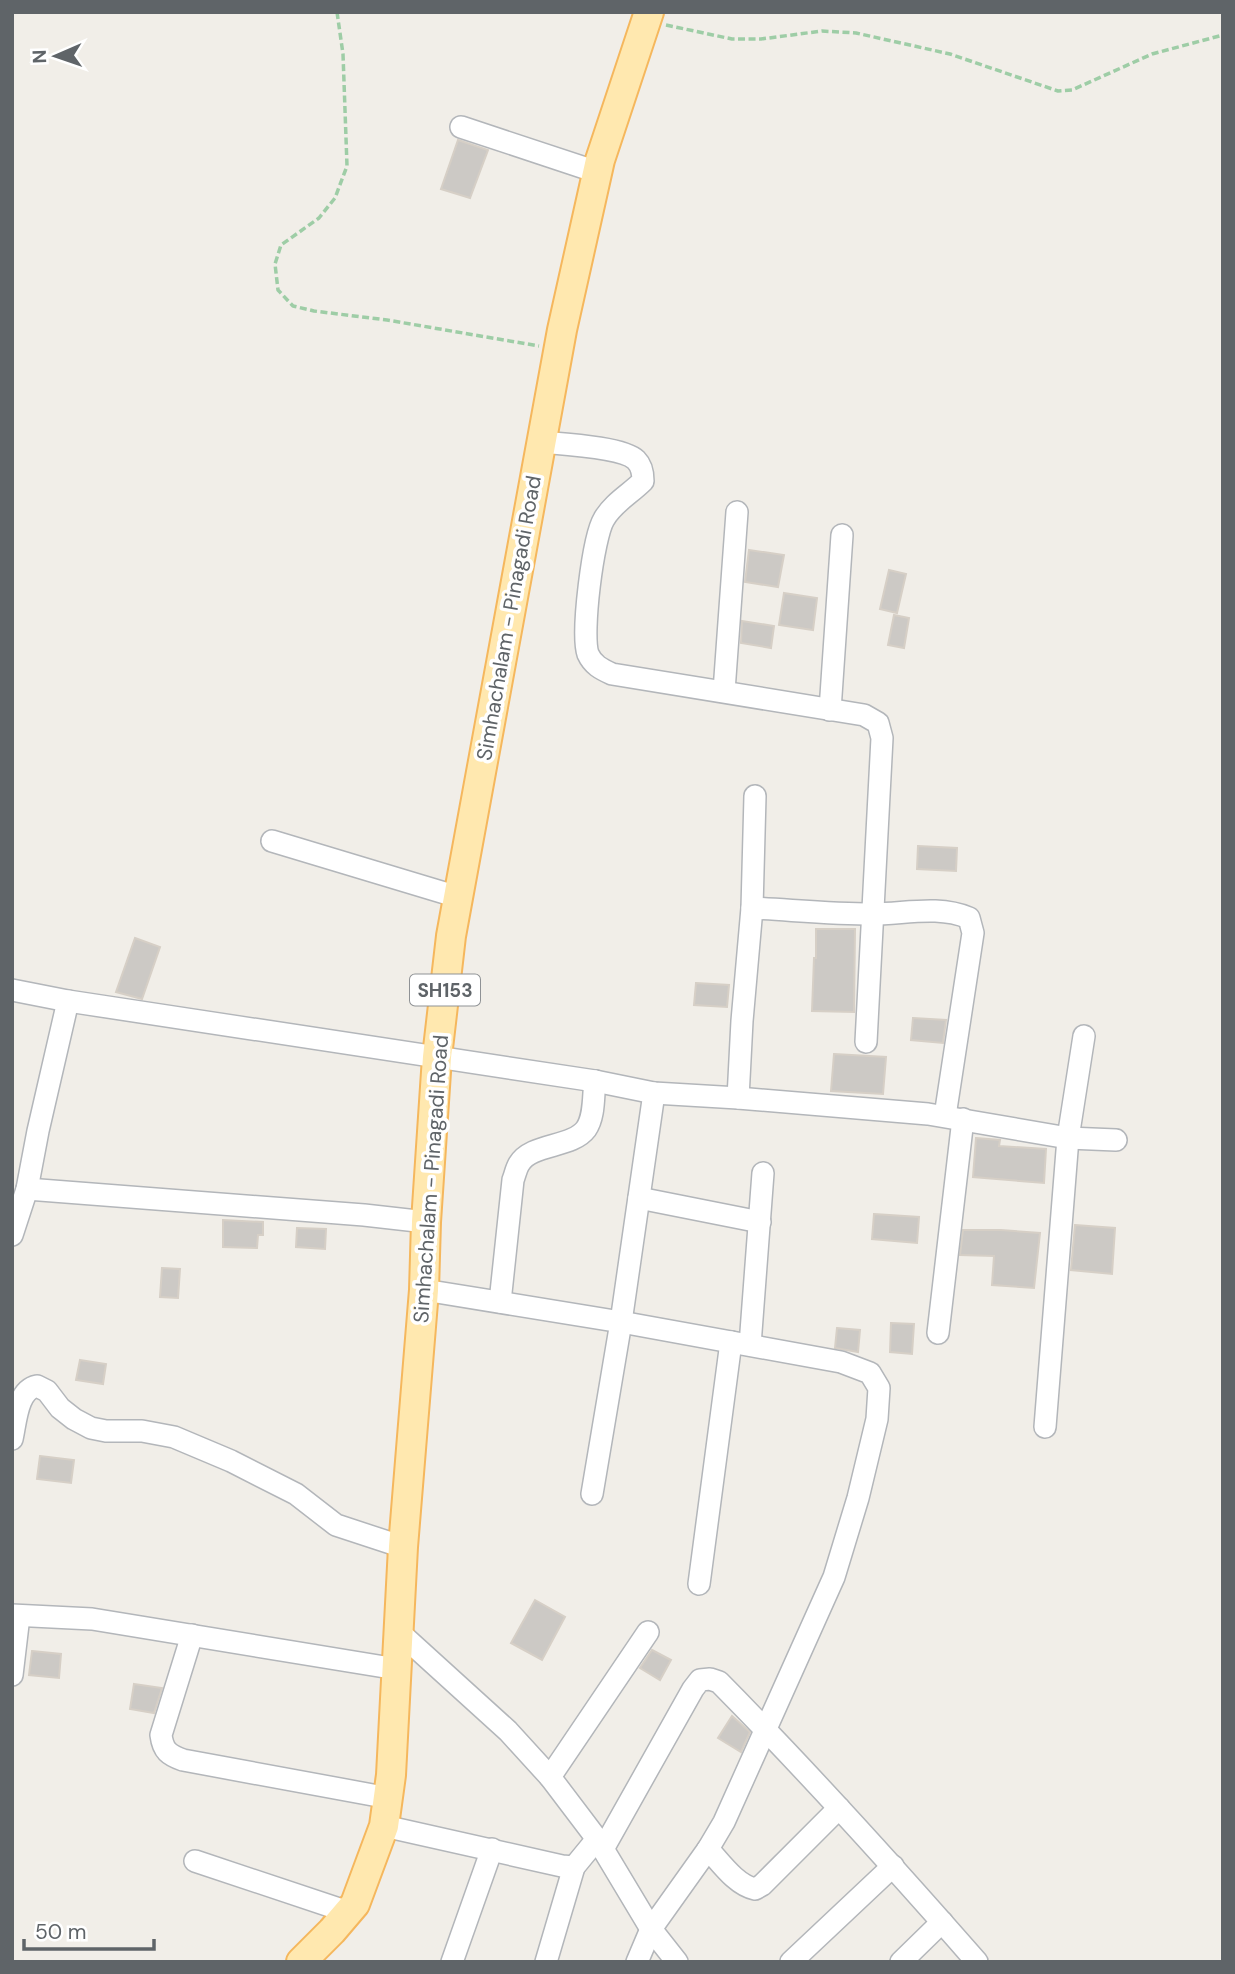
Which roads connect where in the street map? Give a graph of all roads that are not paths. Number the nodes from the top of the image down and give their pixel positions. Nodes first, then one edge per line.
1 (648, 16) edge
2 (461, 127) dead end
3 (597, 172) junction
4 (541, 442) junction
5 (737, 512) dead end
6 (842, 535) dead end
7 (724, 691) junction
8 (830, 710) junction
9 (755, 796) dead end
10 (272, 841) dead end
11 (458, 897) junction
12 (752, 908) junction
13 (873, 914) junction
14 (12, 990) edge
15 (68, 1001) junction
16 (1084, 1036) dead end
17 (866, 1042) dead end
18 (437, 1058) junction
19 (595, 1081) junction
20 (654, 1094) junction
21 (738, 1098) junction
22 (954, 1118) junction
23 (1068, 1138) junction
24 (1116, 1140) dead end
25 (763, 1173) dead end
26 (27, 1189) junction
27 (639, 1198) junction
28 (426, 1222) junction
29 (760, 1222) junction
30 (12, 1236) edge
31 (424, 1290) junction
32 (500, 1302) junction
33 (621, 1322) junction
34 (937, 1333) dead end
35 (741, 1343) junction
36 (20, 1388) edge
37 (1045, 1427) dead end
38 (12, 1439) edge
39 (592, 1494) dead end
40 (403, 1547) junction
41 (699, 1584) dead end
42 (16, 1616) edge
43 (648, 1632) dead end
44 (400, 1633) junction
45 (192, 1635) junction
46 (397, 1669) junction
47 (12, 1675) edge
48 (766, 1730) junction
49 (550, 1777) junction
50 (839, 1808) junction
51 (386, 1812) junction
52 (600, 1844) junction
53 (492, 1849) junction
54 (708, 1849) junction
55 (195, 1861) dead end
56 (893, 1866) junction
57 (574, 1867) junction
58 (348, 1912) junction
59 (942, 1922) junction
60 (650, 1929) junction
61 (301, 1962) edge
62 (452, 1962) edge
63 (546, 1962) edge
64 (637, 1962) edge
65 (677, 1962) edge
66 (791, 1962) edge
67 (901, 1962) edge
68 (977, 1962) edge

1 - 3 main road, Simhachalam - Pinagadi Road / SH153
2 - 3 street
3 - 4 main road, Simhachalam - Pinagadi Road / SH153
4 - 7 street
4 - 11 main road, Simhachalam - Pinagadi Road / SH153
5 - 7 street
6 - 8 street
7 - 8 street
8 - 13 street
9 - 12 street
10 - 11 street
11 - 18 main road, Simhachalam - Pinagadi Road / SH153
12 - 13 street
12 - 21 street
13 - 17 street
13 - 22 street
14 - 15 street
15 - 18 street
15 - 26 street
16 - 23 street
18 - 19 street
18 - 28 main road, Simhachalam - Pinagadi Road / SH153
19 - 20 street
19 - 32 street
20 - 21 street
20 - 27 street
21 - 22 street
22 - 23 street
22 - 34 street
23 - 24 street
23 - 37 street
25 - 29 street
26 - 28 street
26 - 30 street
27 - 29 street
27 - 33 street
28 - 31 main road, Simhachalam - Pinagadi Road / SH153
29 - 35 street
31 - 32 street
31 - 40 main road, Simhachalam - Pinagadi Road / SH153
32 - 33 street
33 - 35 street
33 - 39 street
35 - 41 street
35 - 48 street
36 - 38 street
36 - 40 street
40 - 44 main road, Simhachalam - Pinagadi Road / SH153
42 - 45 street
42 - 47 street
43 - 49 street
44 - 46 main road, Simhachalam - Pinagadi Road / SH153
44 - 49 street
45 - 46 street
45 - 51 street
46 - 51 main road, Simhachalam - Pinagadi Road / SH153
48 - 50 street
48 - 52 street
48 - 54 street
49 - 52 street
50 - 54 street
50 - 56 street
51 - 53 street
51 - 58 main road, Simhachalam - Pinagadi Road / SH153
52 - 57 street
52 - 60 street
53 - 57 street
53 - 62 street
54 - 60 street
55 - 58 street
56 - 59 street
56 - 66 street
57 - 63 street
58 - 61 main road, Simhachalam - Pinagadi Road / SH153
59 - 67 street
59 - 68 street
60 - 64 street
60 - 65 street

